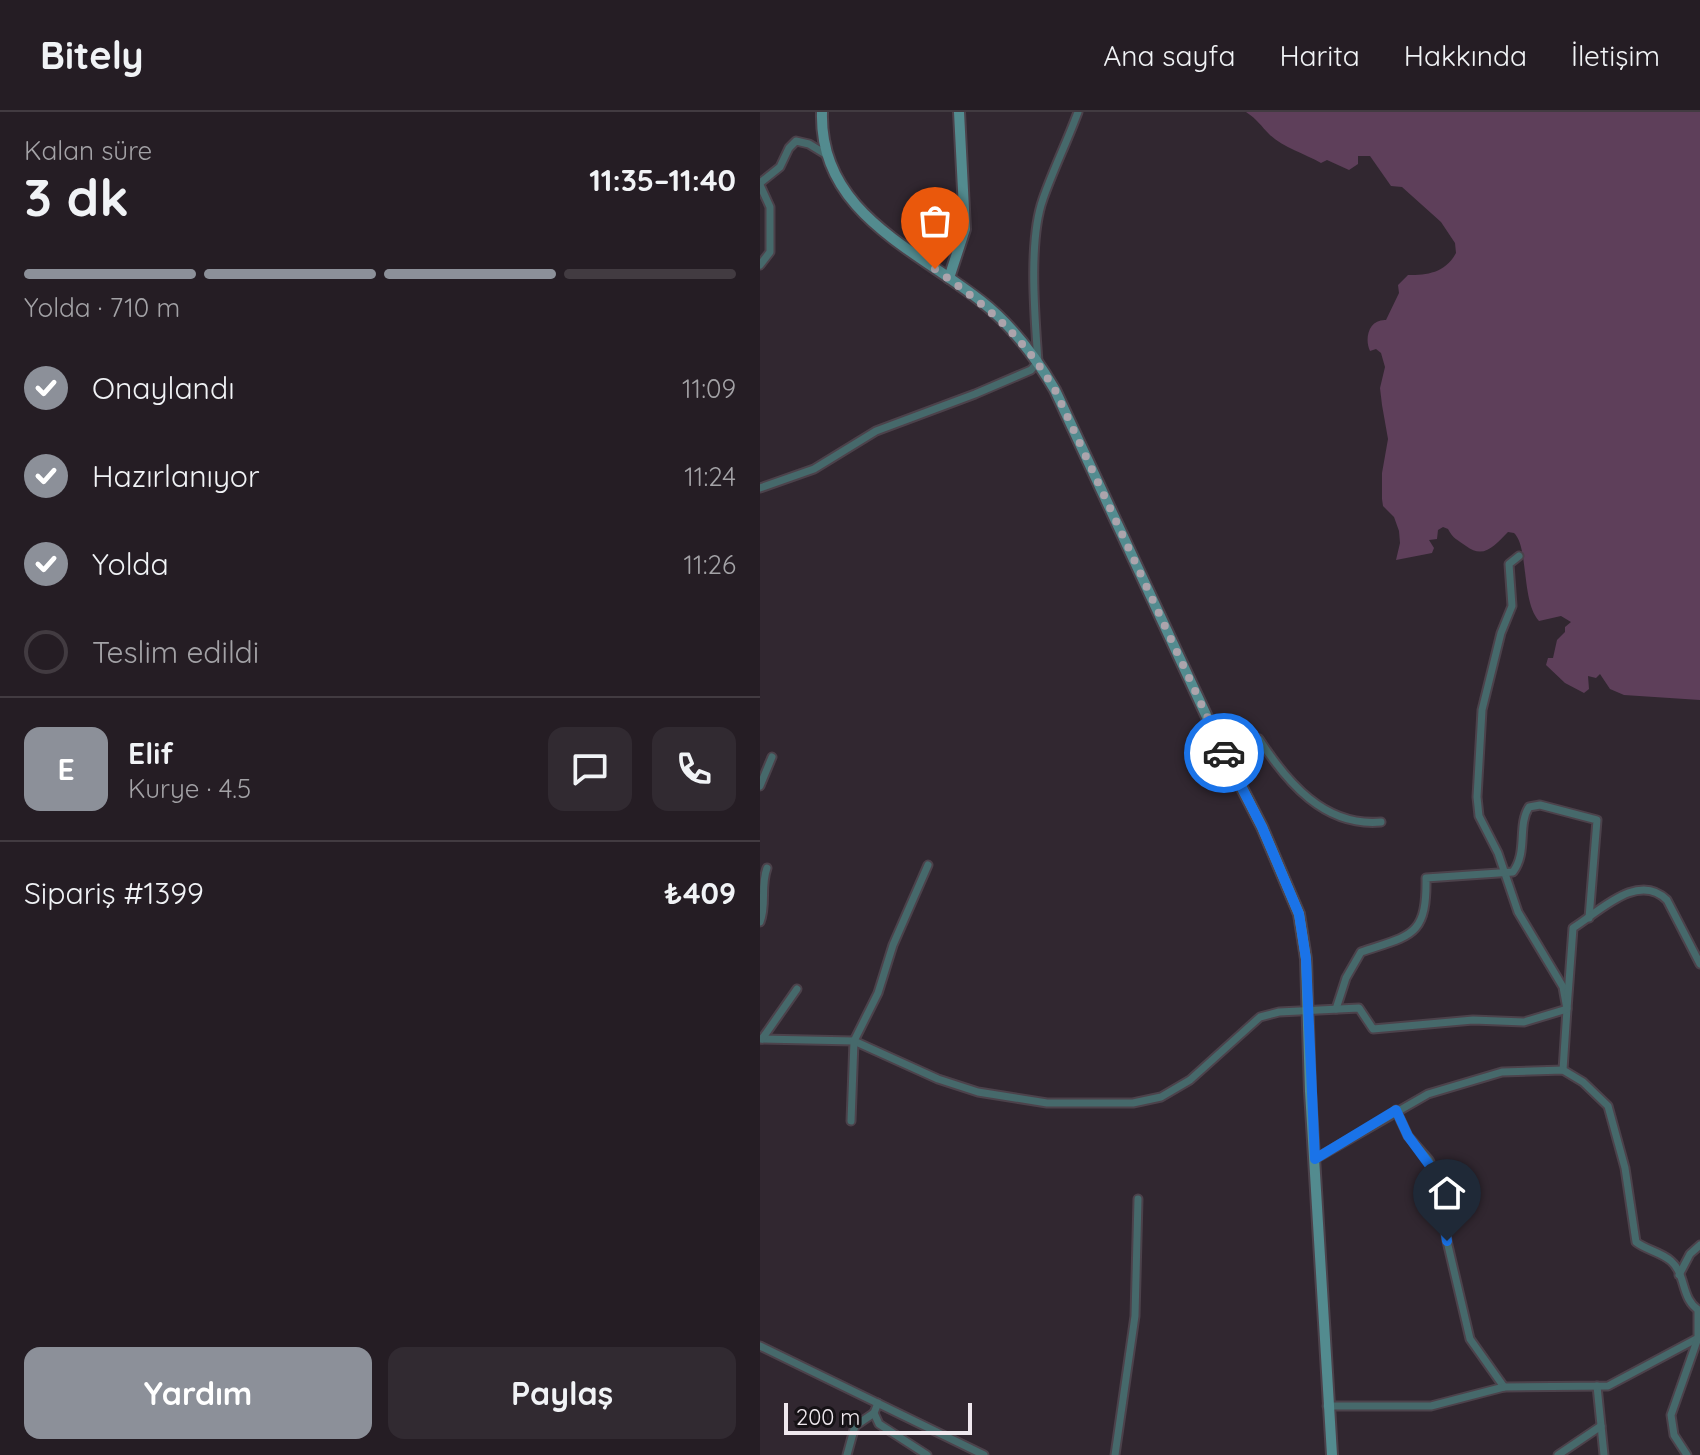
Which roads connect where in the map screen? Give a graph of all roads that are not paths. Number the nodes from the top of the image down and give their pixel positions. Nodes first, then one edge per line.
1 (822, 112) edge
2 (959, 112) edge
3 (1078, 112) edge
4 (829, 157) junction
5 (760, 184) edge
6 (760, 265) edge
7 (949, 278) junction
8 (1038, 362) junction
9 (760, 488) edge
10 (1519, 556) dead end
11 (1225, 755) junction
12 (772, 757) dead end
13 (760, 786) edge
14 (1381, 822) dead end
15 (928, 865) dead end
16 (767, 868) dead end
17 (1505, 874) junction
18 (1589, 918) junction
19 (760, 922) edge
20 (1700, 964) edge
21 (797, 989) dead end
22 (1336, 1009) junction
23 (1567, 1009) junction
24 (1307, 1011) junction
25 (761, 1039) edge
26 (854, 1041) junction
27 (1563, 1070) junction
28 (1396, 1110) junction
29 (851, 1121) dead end
30 (1315, 1159) junction
31 (1138, 1199) dead end
32 (1700, 1245) edge
33 (1679, 1275) junction
34 (1700, 1297) edge
35 (1691, 1304) junction
36 (1699, 1311) edge
37 (1698, 1338) junction
38 (760, 1346) edge
39 (1597, 1386) junction
40 (1504, 1387) junction
41 (878, 1403) junction
42 (1327, 1406) junction
43 (874, 1413) junction
44 (1601, 1426) junction
45 (847, 1455) edge
46 (927, 1455) edge
47 (984, 1455) edge
48 (1115, 1455) edge
49 (1332, 1455) edge
50 (1558, 1455) edge
51 (1604, 1455) edge
52 (1687, 1455) edge

1 - 4 main road
2 - 7 main road
3 - 8 street
4 - 5 street
4 - 7 main road
5 - 6 street
7 - 8 main road
8 - 9 street
8 - 11 main road
10 - 17 street
11 - 14 street
11 - 24 main road
12 - 13 street
15 - 26 street
16 - 19 street
17 - 18 street
17 - 22 street
17 - 23 street
18 - 20 street
18 - 23 street
21 - 25 street
22 - 23 street
22 - 24 street
23 - 27 street
24 - 26 street
24 - 30 main road
25 - 26 street
26 - 29 street
27 - 28 street
27 - 33 street
28 - 30 street
28 - 40 street
30 - 42 main road
31 - 48 street
32 - 33 street
33 - 35 street
34 - 35 street
35 - 36 street
36 - 37 street
37 - 39 street
37 - 52 street
38 - 41 street
39 - 40 street
39 - 44 street
40 - 42 street
41 - 43 street
41 - 47 street
42 - 49 main road
43 - 45 street
43 - 46 street
44 - 50 street
44 - 51 street

